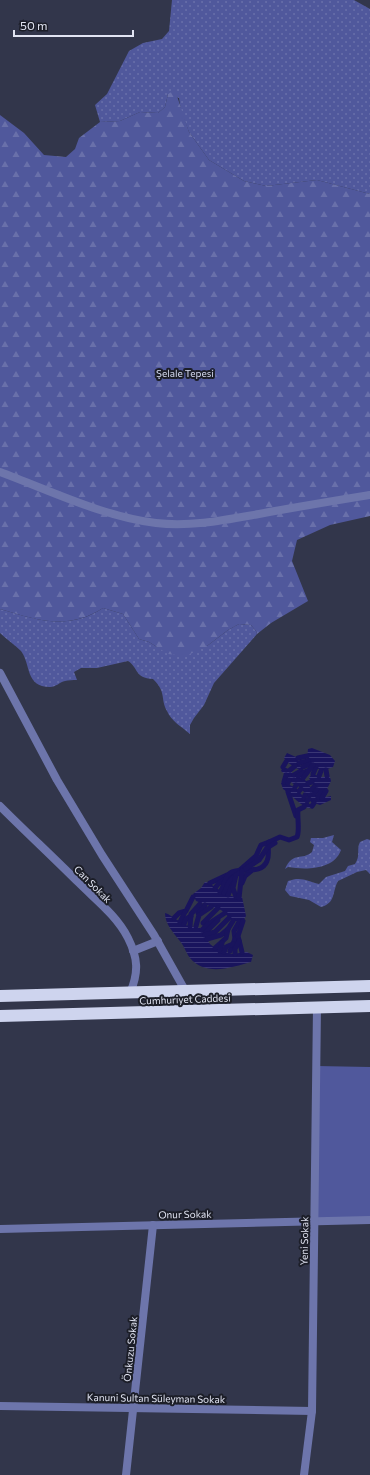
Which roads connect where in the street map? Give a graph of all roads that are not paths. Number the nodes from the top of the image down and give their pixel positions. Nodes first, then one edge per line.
1 (0, 472) edge
2 (370, 495) edge
3 (0, 673) edge
4 (0, 806) edge
5 (158, 941) junction
6 (133, 951) junction
7 (370, 986) edge
8 (186, 992) junction
9 (130, 993) junction
10 (0, 996) edge
11 (370, 1006) edge
12 (318, 1007) junction
13 (188, 1010) junction
14 (132, 1012) junction
15 (0, 1016) edge
16 (370, 1220) edge
17 (314, 1222) junction
18 (153, 1225) junction
19 (0, 1230) edge
20 (0, 1406) edge
21 (133, 1408) junction
22 (312, 1411) junction
23 (126, 1475) edge
24 (304, 1475) edge

1 - 2 street
3 - 5 street
4 - 6 street, Can Sokak
5 - 6 street
5 - 8 street
6 - 9 street, Can Sokak
7 - 8 highway, Cumhuriyet Caddesi
8 - 9 highway, Cumhuriyet Caddesi
8 - 13 highway
9 - 10 highway, Cumhuriyet Caddesi
9 - 14 highway
11 - 12 highway, Cumhuriyet Caddesi
12 - 13 highway, Cumhuriyet Caddesi
12 - 17 street, Yeni Sokak
13 - 14 highway, Cumhuriyet Caddesi
14 - 15 highway, Cumhuriyet Caddesi
16 - 17 street, Onur Sokak
17 - 18 street, Onur Sokak
17 - 22 street, Yeni Sokak
18 - 19 street, Onur Sokak
18 - 21 street, Önkuzu Sokak
20 - 21 street, Kanuni Sultan Süleyman Sokak
21 - 22 street, Kanuni Sultan Süleyman Sokak
21 - 23 street, Önkuzu Sokak
22 - 24 street, Yeni Sokak

